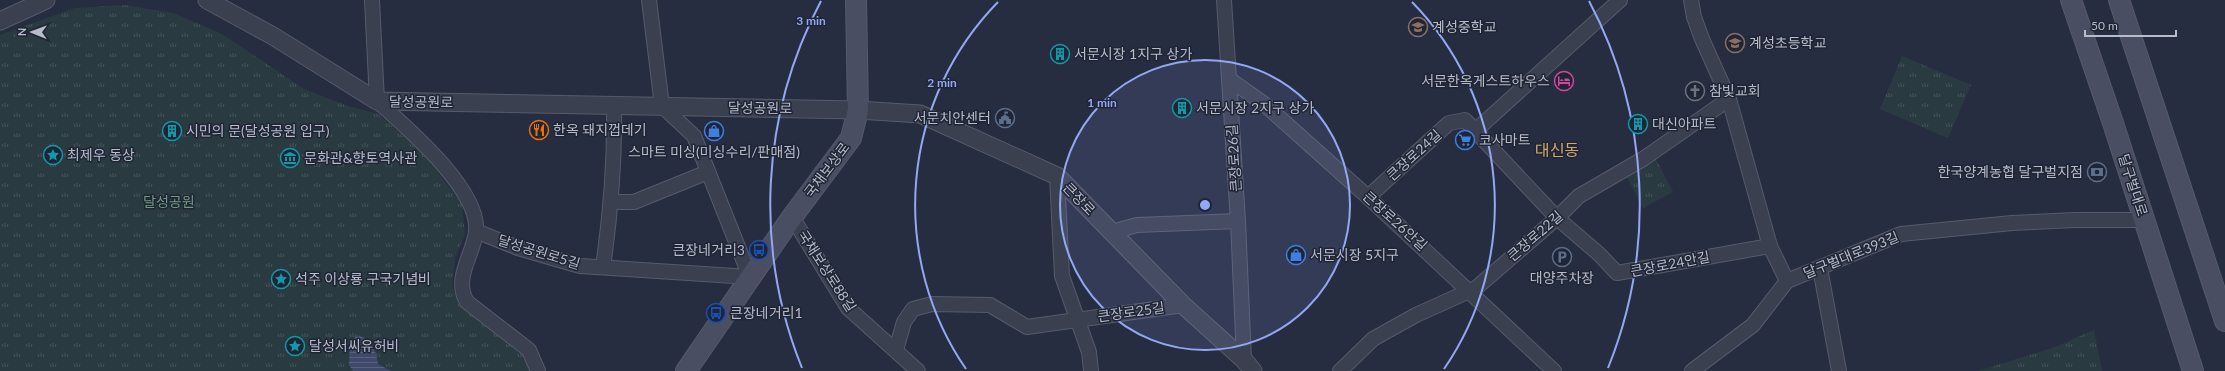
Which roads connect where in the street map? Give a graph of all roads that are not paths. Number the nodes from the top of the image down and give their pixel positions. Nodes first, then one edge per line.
1 (46, 0) edge
2 (207, 0) edge
3 (372, 0) edge
4 (649, 0) edge
5 (856, 0) edge
6 (1224, 0) edge
7 (1620, 0) edge
8 (1691, 0) edge
9 (2071, 0) edge
10 (2119, 0) edge
11 (0, 21) edge
12 (1229, 79) junction
13 (1729, 98) junction
14 (377, 101) junction
15 (614, 106) junction
16 (662, 106) junction
17 (858, 110) junction
18 (1465, 120) joint
19 (1475, 132) junction
20 (708, 172) junction
21 (1057, 176) junction
22 (1368, 197) junction
23 (612, 202) junction
24 (792, 217) junction
25 (1557, 218) junction
26 (1238, 220) junction
27 (2144, 220) junction
28 (476, 231) junction
29 (1112, 232) junction
30 (1770, 246) junction
31 (603, 267) junction
32 (1820, 268) junction
33 (750, 277) junction
34 (1787, 280) junction
35 (1470, 290) junction
36 (1183, 305) junction
37 (1078, 319) junction
38 (2225, 321) edge
39 (896, 350) junction
40 (1248, 365) edge
41 (1345, 370) edge
42 (538, 371) edge
43 (686, 371) edge
44 (918, 371) edge
45 (1091, 371) edge
46 (1554, 371) edge
47 (1692, 371) edge
48 (1839, 371) edge
49 (2193, 371) edge

1 - 11 street
2 - 14 street, 달성공원로
3 - 14 street
4 - 16 street
5 - 17 main road, 국채보상로
6 - 12 street, 큰장로26길
7 - 19 street
8 - 13 street
9 - 27 main road, 달구벌대로
10 - 38 main road
12 - 22 street, 큰장로26안길
12 - 26 street, 큰장로26길
13 - 25 street, 큰장로22길
13 - 30 street
14 - 15 street, 달성공원로
14 - 28 street
15 - 16 street, 달성공원로
15 - 23 street
16 - 17 street, 달성공원로
16 - 20 street
17 - 21 street, 큰장로
17 - 24 main road, 국채보상로
18 - 19 street, 큰장로24안길
18 - 22 street, 큰장로24길
19 - 25 street, 큰장로24안길
20 - 23 street
20 - 33 street
21 - 29 street, 큰장로
21 - 37 street, 큰장로25길
22 - 35 street, 큰장로26안길
23 - 31 street
24 - 33 main road, 국채보상로
24 - 39 street, 국채보상로88길
25 - 30 street, 큰장로24안길
25 - 35 street, 큰장로22길
26 - 29 street
26 - 40 street, 큰장로26길
27 - 32 street, 달구벌대로393길
27 - 49 main road, 달구벌대로
28 - 31 street, 달성공원로5길
28 - 42 street
29 - 36 street, 큰장로
30 - 34 street
31 - 33 street
32 - 34 street, 달구벌대로393길
32 - 48 street
33 - 43 main road, 국채보상로
34 - 47 street, 달구벌대로393길
35 - 41 street, 큰장로22길
35 - 46 street, 큰장로26안길
36 - 37 street, 큰장로25길
36 - 40 street, 큰장로
37 - 39 street, 큰장로25길
37 - 45 street, 큰장로25길
39 - 44 street, 국채보상로88길

